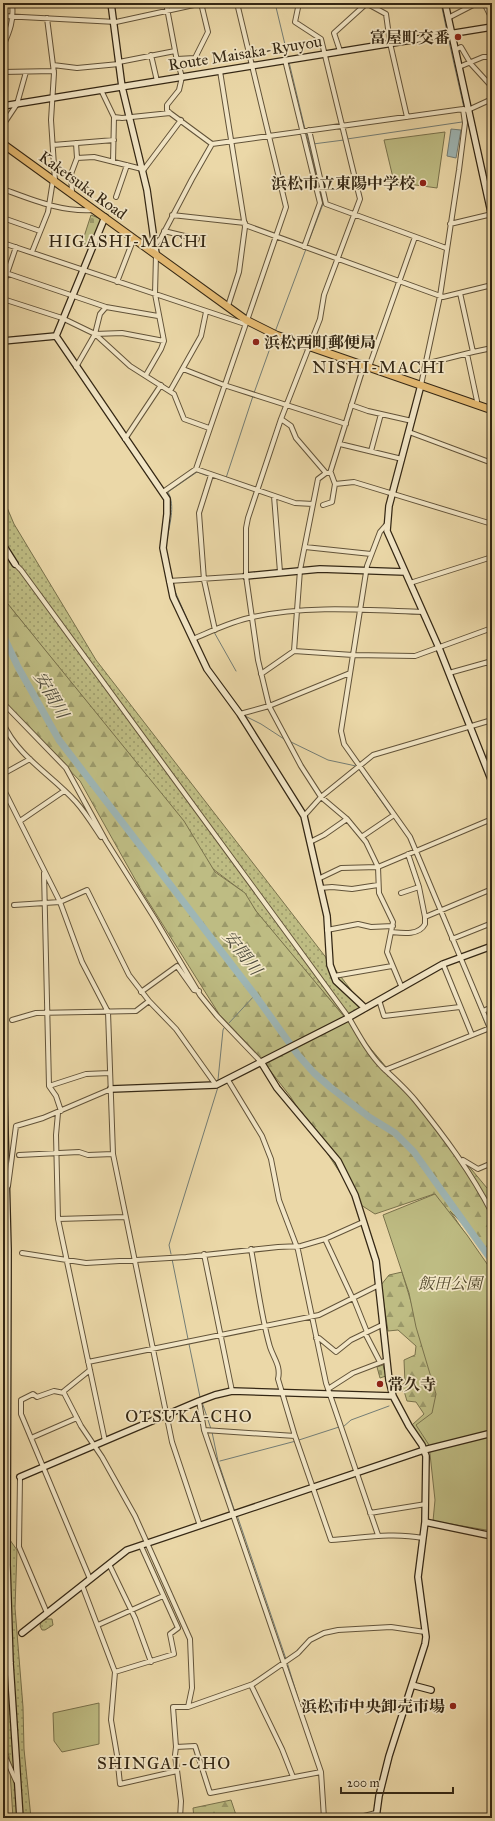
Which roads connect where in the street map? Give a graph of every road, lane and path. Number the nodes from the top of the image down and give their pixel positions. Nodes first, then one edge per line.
1 (12, 3) edge
2 (111, 3) edge
3 (166, 3) edge
4 (202, 3) edge
5 (237, 3) edge
6 (299, 3) edge
7 (366, 3) edge
8 (477, 3) edge
9 (484, 3) edge
10 (447, 5) edge
11 (168, 11) junction
12 (3, 16) edge
13 (13, 16) junction
14 (47, 18) junction
15 (448, 18) junction
16 (492, 19) edge
17 (114, 22) junction
18 (492, 26) edge
19 (451, 33) junction
20 (390, 43) junction
21 (3, 46) edge
22 (455, 50) junction
23 (340, 51) junction
24 (175, 52) junction
25 (325, 54) junction
26 (151, 55) junction
27 (492, 57) edge
28 (177, 58) junction
29 (287, 60) junction
30 (119, 63) junction
31 (470, 63) junction
32 (53, 65) junction
33 (252, 66) junction
34 (459, 67) junction
35 (54, 71) junction
36 (220, 71) junction
37 (3, 72) edge
38 (26, 72) junction
39 (182, 77) junction
40 (157, 81) junction
41 (122, 86) junction
42 (492, 87) edge
43 (101, 90) junction
44 (53, 98) junction
45 (492, 99) edge
46 (16, 104) junction
47 (3, 106) edge
48 (466, 110) junction
49 (170, 113) junction
50 (114, 117) junction
51 (129, 117) junction
52 (407, 117) junction
53 (182, 120) junction
54 (3, 125) edge
55 (342, 126) junction
56 (308, 130) junction
57 (302, 131) junction
58 (269, 136) junction
59 (114, 140) junction
60 (231, 141) junction
61 (76, 143) junction
62 (3, 144) edge
63 (212, 144) junction
64 (53, 145) junction
65 (77, 158) junction
66 (113, 162) junction
67 (126, 165) junction
68 (142, 171) junction
69 (54, 181) junction
70 (3, 190) edge
71 (72, 193) junction
72 (116, 197) dead end
73 (50, 206) junction
74 (95, 210) junction
75 (354, 214) junction
76 (172, 215) junction
77 (492, 215) edge
78 (3, 218) edge
79 (105, 218) junction
80 (245, 224) junction
81 (450, 224) junction
82 (40, 231) junction
83 (164, 231) junction
84 (274, 236) junction
85 (415, 237) junction
86 (134, 238) junction
87 (197, 239) dead end
88 (3, 243) edge
89 (155, 245) junction
90 (16, 248) junction
91 (305, 248) junction
92 (446, 248) junction
93 (32, 252) junction
94 (156, 254) junction
95 (337, 259) junction
96 (82, 270) junction
97 (5, 273) edge
98 (399, 281) junction
99 (117, 282) junction
100 (492, 285) edge
101 (3, 286) edge
102 (460, 292) junction
103 (155, 294) junction
104 (71, 296) junction
105 (440, 296) junction
106 (3, 299) edge
107 (228, 306) junction
108 (106, 307) junction
109 (206, 312) junction
110 (158, 316) junction
111 (62, 318) junction
112 (245, 322) junction
113 (95, 334) junction
114 (56, 336) junction
115 (164, 340) junction
116 (3, 341) edge
117 (310, 346) junction
118 (492, 348) edge
119 (473, 352) junction
120 (467, 354) junction
121 (425, 364) junction
122 (366, 366) junction
123 (76, 367) junction
124 (183, 369) junction
125 (146, 375) junction
126 (421, 384) junction
127 (161, 385) junction
128 (224, 385) junction
129 (170, 391) junction
130 (476, 404) junction
131 (287, 405) junction
132 (351, 405) junction
133 (492, 410) edge
134 (381, 414) junction
135 (282, 419) junction
136 (412, 421) junction
137 (346, 424) junction
138 (210, 428) junction
139 (409, 432) junction
140 (125, 439) junction
141 (340, 444) junction
142 (371, 450) junction
143 (402, 459) junction
144 (492, 463) edge
145 (196, 469) junction
146 (328, 473) junction
147 (211, 476) junction
148 (335, 484) junction
149 (258, 490) junction
150 (163, 492) junction
151 (392, 492) junction
152 (274, 496) junction
153 (313, 504) junction
154 (323, 505) dead end
155 (386, 524) junction
156 (492, 524) edge
157 (3, 544) edge
158 (305, 547) junction
159 (371, 554) junction
160 (492, 557) edge
161 (14, 564) joint
162 (300, 570) junction
163 (368, 570) junction
164 (280, 572) junction
165 (405, 572) junction
166 (246, 576) junction
167 (204, 580) junction
168 (169, 582) junction
169 (410, 583) junction
170 (361, 610) junction
171 (297, 611) junction
172 (423, 612) junction
173 (251, 617) junction
174 (492, 628) edge
175 (215, 630) junction
176 (193, 639) junction
177 (439, 648) junction
178 (294, 651) junction
179 (353, 655) junction
180 (491, 661) edge
181 (492, 669) edge
182 (350, 673) junction
183 (449, 673) junction
184 (261, 674) junction
185 (3, 703) edge
186 (269, 706) junction
187 (240, 714) junction
188 (492, 720) edge
189 (3, 723) edge
190 (470, 727) junction
191 (492, 729) edge
192 (30, 759) junction
193 (359, 767) junction
194 (487, 770) junction
195 (3, 774) edge
196 (492, 782) edge
197 (3, 788) edge
198 (64, 791) junction
199 (322, 797) junction
200 (394, 815) junction
201 (304, 816) junction
202 (492, 819) edge
203 (347, 820) junction
204 (20, 822) junction
205 (363, 836) junction
206 (310, 842) junction
207 (110, 848) junction
208 (416, 851) junction
209 (408, 854) junction
210 (378, 867) junction
211 (44, 870) junction
212 (318, 879) junction
213 (378, 885) junction
214 (419, 887) junction
215 (320, 888) junction
216 (492, 889) edge
217 (401, 893) dead end
218 (60, 902) junction
219 (44, 903) junction
220 (14, 905) dead end
221 (441, 910) junction
222 (425, 917) junction
223 (492, 923) edge
224 (393, 926) junction
225 (328, 930) junction
226 (390, 932) junction
227 (452, 939) junction
228 (492, 946) edge
229 (460, 958) junction
230 (443, 964) junction
231 (392, 966) junction
232 (334, 976) junction
233 (402, 988) junction
234 (199, 991) junction
235 (141, 992) junction
236 (379, 1000) junction
237 (149, 1001) junction
238 (460, 1007) junction
239 (492, 1007) edge
240 (365, 1008) junction
241 (482, 1011) junction
242 (108, 1012) junction
243 (48, 1013) junction
244 (349, 1018) junction
245 (12, 1020) dead end
246 (490, 1028) junction
247 (492, 1033) edge
248 (472, 1035) junction
249 (3, 1056) edge
250 (261, 1062) junction
251 (385, 1070) junction
252 (110, 1073) junction
253 (228, 1080) junction
254 (216, 1085) junction
255 (49, 1086) junction
256 (111, 1089) junction
257 (60, 1112) junction
258 (56, 1153) junction
259 (113, 1154) junction
260 (19, 1155) dead end
261 (461, 1159) junction
262 (492, 1163) edge
263 (6, 1205) junction
264 (492, 1213) edge
265 (125, 1217) junction
266 (58, 1219) junction
267 (363, 1222) junction
268 (325, 1239) junction
269 (297, 1246) junction
270 (251, 1249) junction
271 (22, 1253) dead end
272 (204, 1254) junction
273 (133, 1259) junction
274 (67, 1260) junction
275 (379, 1285) junction
276 (353, 1297) junction
277 (312, 1317) junction
278 (382, 1325) junction
279 (266, 1326) junction
280 (366, 1332) junction
281 (220, 1335) junction
282 (316, 1338) junction
283 (152, 1349) junction
284 (387, 1360) junction
285 (88, 1362) junction
286 (380, 1362) junction
287 (90, 1370) junction
288 (328, 1388) junction
289 (232, 1392) junction
290 (64, 1393) junction
291 (282, 1393) junction
292 (330, 1395) junction
293 (393, 1396) junction
294 (198, 1401) junction
295 (166, 1415) junction
296 (77, 1418) junction
297 (204, 1430) junction
298 (492, 1433) edge
299 (31, 1438) junction
300 (296, 1439) junction
301 (104, 1441) junction
302 (94, 1446) junction
303 (424, 1450) junction
304 (43, 1467) junction
305 (357, 1473) junction
306 (20, 1477) joint
307 (313, 1488) junction
308 (426, 1504) junction
309 (370, 1513) junction
310 (234, 1514) junction
311 (425, 1522) junction
312 (200, 1526) junction
313 (3, 1528) edge
314 (378, 1535) junction
315 (492, 1536) edge
316 (422, 1538) junction
317 (8, 1541) junction
318 (147, 1543) junction
319 (141, 1546) junction
320 (109, 1564) junction
321 (90, 1578) junction
322 (82, 1585) junction
323 (163, 1596) junction
324 (131, 1609) junction
325 (47, 1613) junction
326 (98, 1625) junction
327 (425, 1632) junction
328 (22, 1633) dead end
329 (151, 1662) junction
330 (284, 1662) junction
331 (115, 1672) junction
332 (251, 1685) junction
333 (412, 1685) junction
334 (431, 1690) dead end
335 (188, 1707) junction
336 (176, 1747) junction
337 (3, 1752) edge
338 (177, 1771) junction
339 (321, 1772) junction
340 (293, 1777) junction
341 (18, 1783) junction
342 (376, 1816) edge
343 (20, 1818) edge
344 (180, 1818) edge
345 (324, 1818) edge
346 (356, 1818) edge

1 - 13 street
2 - 17 street
3 - 11 street
4 - 11 street
4 - 28 street
5 - 33 street
6 - 25 street
7 - 20 street
7 - 23 street
8 - 15 street
9 - 16 street
10 - 15 street
11 - 17 street
11 - 24 street
12 - 13 street
13 - 14 street
13 - 21 street
14 - 17 street
14 - 32 street
15 - 19 street
17 - 30 street
18 - 19 street, Route Maisaka-Ryuyou
19 - 20 street, Route Maisaka-Ryuyou
19 - 22 street
20 - 23 street, Route Maisaka-Ryuyou
20 - 52 street
22 - 31 street
22 - 34 street
23 - 25 street, Route Maisaka-Ryuyou
24 - 26 street
24 - 28 street
25 - 29 street, Route Maisaka-Ryuyou
25 - 55 street
26 - 30 street
26 - 40 street
27 - 31 street
28 - 39 street
29 - 33 street, Route Maisaka-Ryuyou
29 - 57 street
30 - 32 street
30 - 41 street
31 - 34 street
31 - 42 street
32 - 35 street
33 - 36 street, Route Maisaka-Ryuyou
33 - 58 street
34 - 48 street
35 - 38 street
35 - 44 street
36 - 39 street, Route Maisaka-Ryuyou
36 - 60 street
37 - 38 street
38 - 46 street
39 - 40 street, Route Maisaka-Ryuyou
39 - 49 street
40 - 41 street, Route Maisaka-Ryuyou
41 - 43 street, Route Maisaka-Ryuyou
41 - 51 street
43 - 44 street, Route Maisaka-Ryuyou
43 - 50 street
44 - 46 street, Route Maisaka-Ryuyou
44 - 64 street
45 - 48 street
46 - 47 street, Route Maisaka-Ryuyou
46 - 54 street
48 - 52 street
48 - 77 street
48 - 81 street
49 - 51 street
49 - 53 street
50 - 51 street
50 - 59 street
51 - 68 street
52 - 55 street
53 - 63 street
53 - 68 street
55 - 56 street
55 - 75 street
56 - 57 street
56 - 75 street
57 - 58 street
57 - 91 street
58 - 60 street
58 - 84 street
59 - 61 street
59 - 66 street
60 - 63 street
60 - 80 street
61 - 64 street
61 - 65 street
62 - 69 highway, Kaketsuka Road
63 - 76 street
64 - 69 street
65 - 66 street
65 - 71 street
66 - 67 street
67 - 68 street
67 - 72 street
68 - 89 street
69 - 71 highway, Kaketsuka Road
69 - 73 street
70 - 73 street
71 - 74 highway, Kaketsuka Road
73 - 74 street
73 - 82 street
74 - 79 highway, Kaketsuka Road
75 - 85 street
75 - 95 street
76 - 80 street
76 - 83 street
77 - 81 street
78 - 82 street
79 - 86 highway, Kaketsuka Road
79 - 96 street
80 - 84 street
80 - 107 street
81 - 92 street
82 - 93 street
83 - 87 street
83 - 89 street
84 - 91 street
84 - 112 street
85 - 92 street
85 - 98 street
86 - 94 highway, Kaketsuka Road
86 - 99 street
88 - 90 street
89 - 94 street
90 - 93 street
90 - 97 street
91 - 95 street
92 - 105 street
93 - 96 street
94 - 103 street
94 - 107 highway, Kaketsuka Road
95 - 98 street
95 - 117 street
96 - 99 street
96 - 104 street
97 - 101 street
97 - 104 street
98 - 105 street
98 - 122 street
99 - 103 street
100 - 102 street
102 - 105 street
102 - 119 street
103 - 109 street
103 - 110 street
104 - 108 street
104 - 111 street
105 - 121 street
106 - 111 street
107 - 112 highway, Kaketsuka Road
108 - 110 street
108 - 113 street
109 - 112 street
109 - 124 street
110 - 115 street
111 - 113 street
111 - 114 street
112 - 117 highway, Kaketsuka Road
112 - 128 street
113 - 115 street
113 - 123 street
113 - 125 street
114 - 116 street
114 - 123 street
115 - 125 street
117 - 122 highway, Kaketsuka Road
117 - 131 street
118 - 119 street
119 - 120 street
120 - 121 street
120 - 130 street
121 - 126 street
122 - 126 highway, Kaketsuka Road
122 - 132 street
123 - 140 street
124 - 128 street
124 - 129 street
125 - 127 street
126 - 130 highway, Kaketsuka Road
126 - 136 street
127 - 129 street
127 - 140 street
128 - 131 street
128 - 138 street
129 - 138 street
130 - 133 highway, Kaketsuka Road
131 - 135 street
131 - 137 street
132 - 134 street
132 - 137 street
134 - 136 street
134 - 142 street
135 - 146 street
135 - 149 street
136 - 139 street
137 - 141 street
138 - 145 street
139 - 143 street
139 - 144 street
140 - 150 street
141 - 142 street
141 - 146 street
142 - 143 street
143 - 151 street
145 - 147 street
145 - 150 street
146 - 148 street
146 - 153 street
147 - 149 street
147 - 167 street
148 - 151 street
148 - 154 street
149 - 152 street
149 - 166 street
150 - 168 street
151 - 155 street
151 - 156 street
152 - 153 street
152 - 164 street
153 - 158 street
155 - 159 street
155 - 165 street
157 - 161 street
158 - 159 street
158 - 162 street
159 - 163 street
160 - 169 street
161 - 244 street
162 - 163 street
162 - 164 street
162 - 171 street
163 - 165 street
163 - 170 street
164 - 166 street
165 - 169 street
166 - 167 street
166 - 173 street
167 - 168 street
167 - 175 street
168 - 176 street
169 - 172 street
170 - 171 street
170 - 172 street
170 - 179 street
171 - 173 street
171 - 178 street
172 - 177 street
173 - 175 street
173 - 184 street
174 - 177 street
175 - 176 street
176 - 187 street
177 - 179 street
177 - 183 street
178 - 179 street
178 - 184 street
179 - 182 street
180 - 181 street
180 - 183 street
182 - 186 street
182 - 193 street
183 - 190 street
184 - 186 street
185 - 207 street
186 - 187 street
186 - 199 street
187 - 201 street
188 - 190 street
189 - 192 street
190 - 193 street
190 - 194 street
191 - 194 street
192 - 195 street
192 - 198 street
193 - 199 street
193 - 200 street
194 - 196 street
197 - 204 street
198 - 204 street
198 - 207 street
199 - 201 street
199 - 203 street
200 - 205 street
200 - 208 street
201 - 206 street
202 - 208 street
203 - 205 street
203 - 206 street
204 - 211 street
205 - 210 street
206 - 212 street
207 - 234 street
208 - 209 street
208 - 221 street
209 - 210 street
209 - 214 street
210 - 212 street
210 - 213 street
211 - 218 street
211 - 219 street
212 - 215 street
213 - 215 street
213 - 224 street
214 - 217 street
214 - 222 street
215 - 225 street
216 - 221 street
218 - 219 street
218 - 235 street
218 - 242 street
219 - 220 street
219 - 243 street
221 - 222 street
221 - 227 street
222 - 226 street
223 - 227 street
224 - 225 street
224 - 226 street
225 - 232 street
226 - 231 street
227 - 229 street
228 - 229 street
229 - 230 street
229 - 241 street
230 - 233 street
230 - 238 street
231 - 232 street
231 - 233 street
232 - 240 street
233 - 236 street
234 - 235 street
234 - 250 street
235 - 237 street
236 - 238 street
236 - 240 street
237 - 242 street
237 - 254 street
238 - 248 street
239 - 241 street
240 - 244 street
241 - 246 street
242 - 243 street
242 - 252 street
243 - 245 street
243 - 255 street
244 - 250 street
244 - 251 street
246 - 247 street
246 - 248 street
248 - 251 street
249 - 263 street
250 - 253 street
250 - 267 street
251 - 261 street
252 - 255 street
252 - 256 street
253 - 254 street
253 - 269 street
254 - 256 street
255 - 257 street
256 - 257 street
256 - 259 street
257 - 258 street
257 - 263 street
258 - 259 street
258 - 260 street
258 - 266 street
259 - 265 street
261 - 262 street
261 - 264 street
263 - 317 street
265 - 266 street
265 - 273 street
266 - 274 street
267 - 268 street
267 - 275 street
268 - 269 street
268 - 276 street
269 - 270 street
269 - 277 street
270 - 272 street
270 - 279 street
271 - 274 street
272 - 273 street
272 - 281 street
273 - 274 street
273 - 283 street
274 - 285 street
275 - 276 street
275 - 278 street
276 - 277 street
276 - 280 street
277 - 279 street
277 - 282 street
278 - 280 street
278 - 284 street
279 - 281 street
279 - 291 street
280 - 282 street
280 - 286 street
281 - 283 street
281 - 289 street
282 - 288 street
283 - 285 street
283 - 295 street
284 - 286 street
284 - 293 street
285 - 287 street
286 - 288 street
287 - 290 street
287 - 301 street
288 - 292 street
289 - 291 street
289 - 294 street
290 - 296 street
290 - 299 street
291 - 292 street
291 - 300 street
292 - 293 street
292 - 305 street
293 - 303 street
294 - 295 street
294 - 297 street
295 - 301 street
295 - 312 street
296 - 299 street
296 - 302 street
297 - 300 street
297 - 310 street
298 - 303 street
299 - 304 street
300 - 307 street
301 - 302 street
302 - 304 street
302 - 318 street
303 - 305 street
303 - 308 street
304 - 306 street
304 - 321 street
305 - 307 street
305 - 309 street
306 - 325 street
307 - 310 street
307 - 314 street
308 - 309 street
308 - 311 street
309 - 314 street
310 - 312 street
310 - 330 street
311 - 315 street
311 - 316 street
312 - 318 street
313 - 317 street
314 - 316 street
316 - 327 street
317 - 341 street
318 - 319 street
318 - 335 street
319 - 320 street
319 - 323 street
320 - 321 street
320 - 324 street
321 - 322 street
322 - 325 street
322 - 326 street
323 - 324 street
323 - 329 street
324 - 326 street
324 - 329 street
325 - 328 street
326 - 331 street
327 - 330 street
327 - 333 street
329 - 331 street
330 - 332 street
330 - 339 street
331 - 338 street
332 - 335 street
332 - 340 street
333 - 334 street
333 - 342 street
335 - 336 street
336 - 338 street
336 - 340 street
337 - 341 street
338 - 344 street
339 - 340 street
339 - 345 street
341 - 343 street
342 - 346 street

